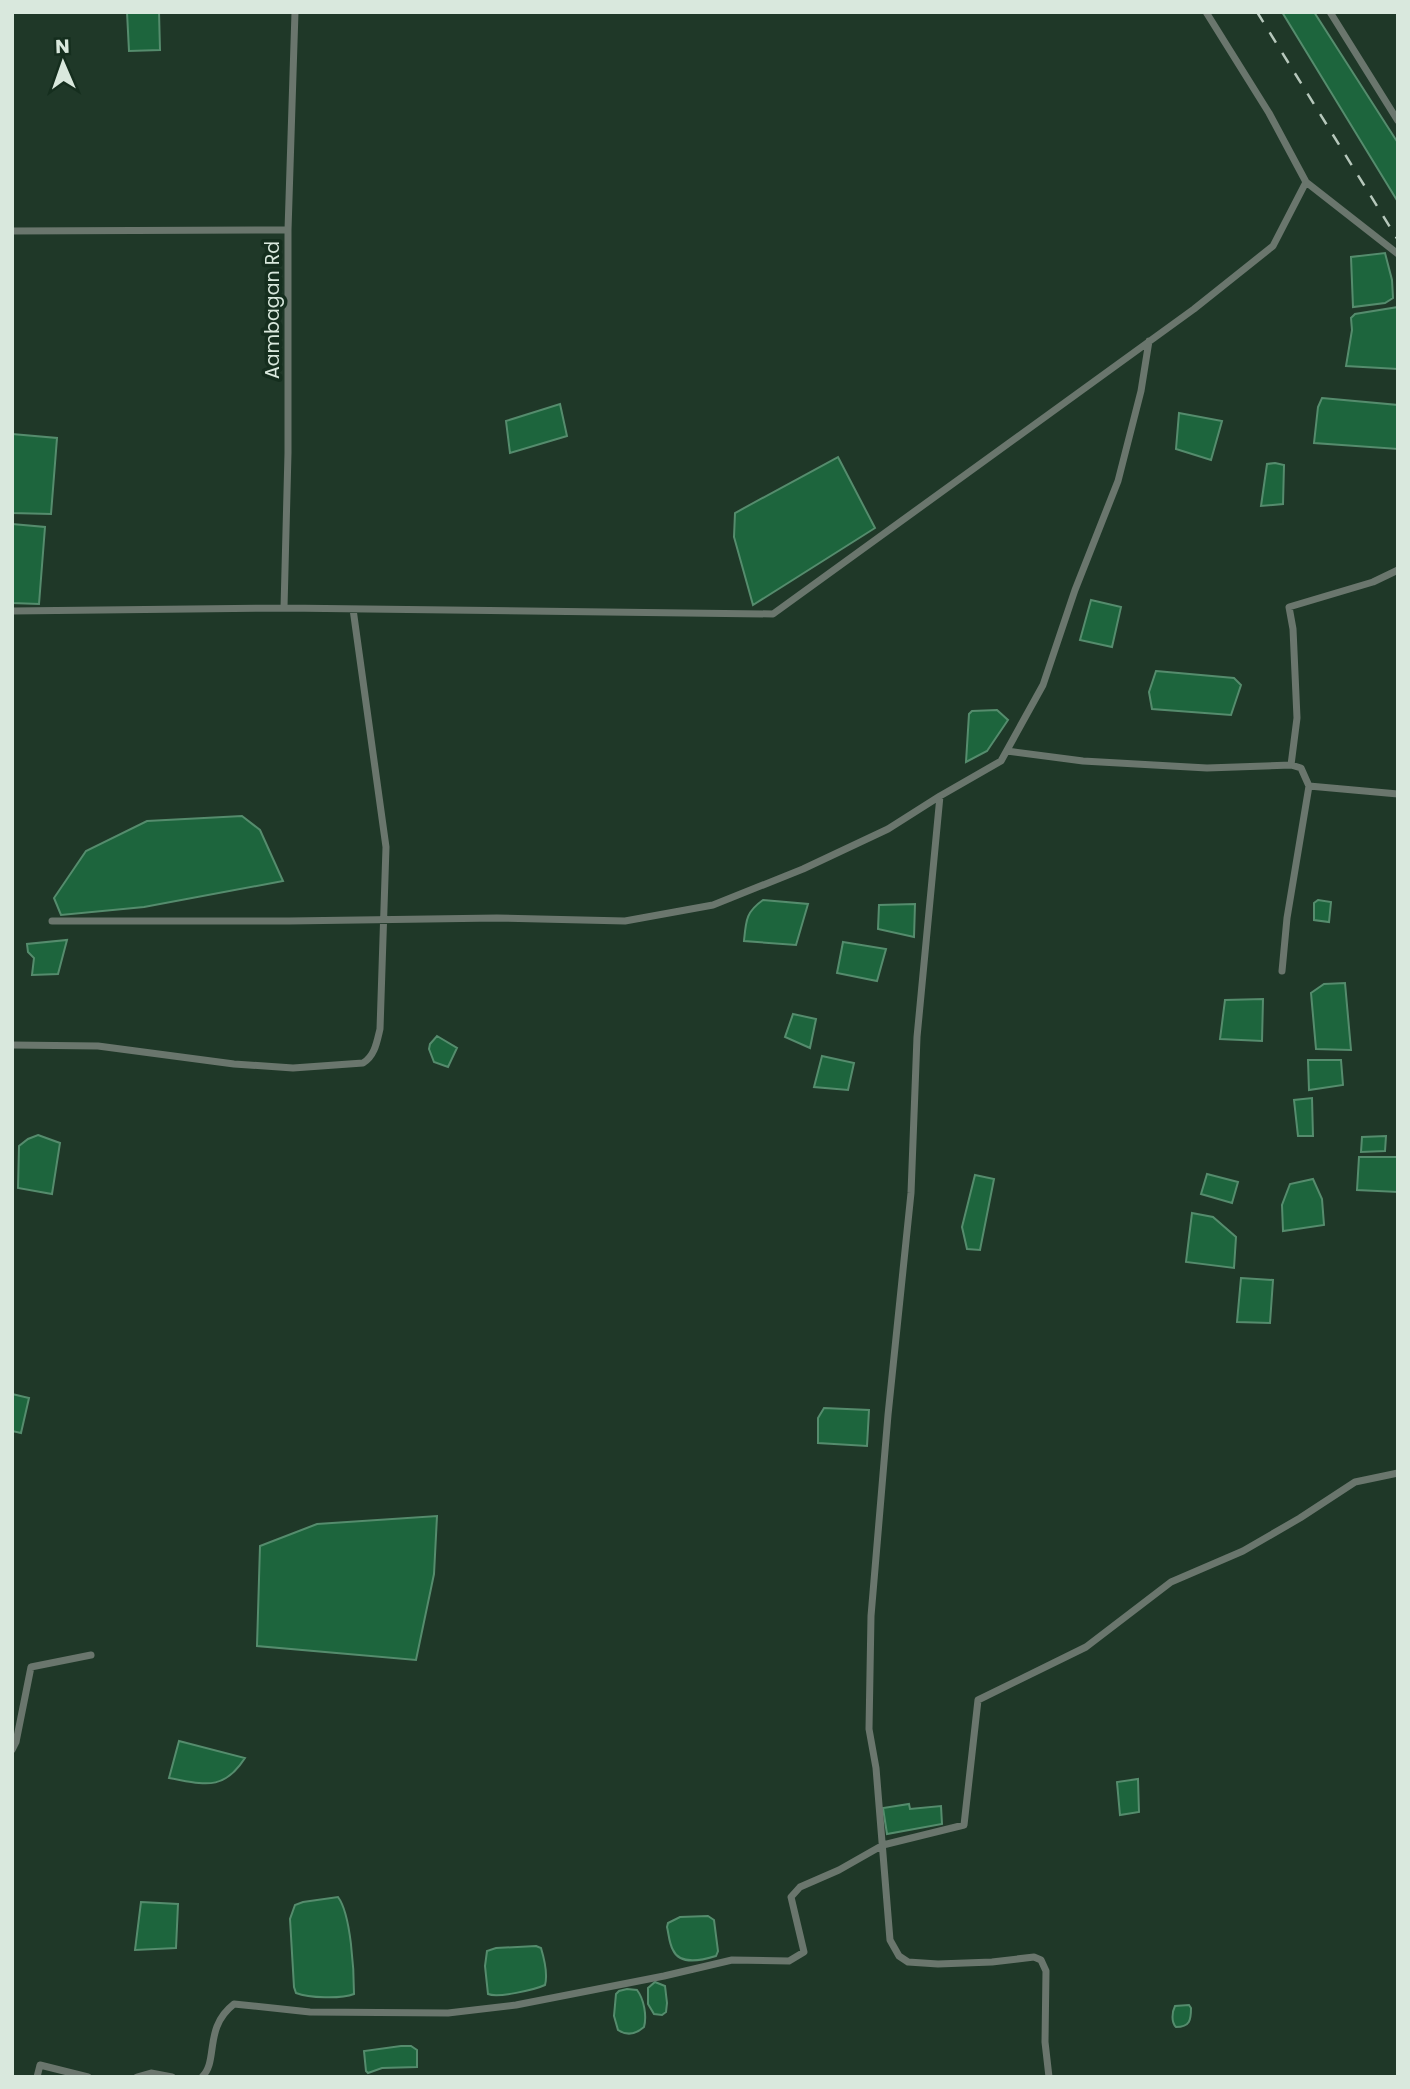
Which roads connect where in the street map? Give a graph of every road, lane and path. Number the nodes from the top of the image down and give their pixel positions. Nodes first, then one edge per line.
1 (295, 12) edge
2 (1206, 12) edge
3 (1330, 12) edge
4 (1395, 112) edge
5 (1398, 121) edge
6 (1306, 182) junction
7 (288, 230) junction
8 (12, 231) edge
9 (1398, 254) edge
10 (1149, 341) junction
11 (1398, 570) edge
12 (284, 608) junction
13 (353, 609) junction
14 (12, 611) edge
15 (1007, 751) junction
16 (1291, 765) junction
17 (1309, 786) junction
18 (1398, 794) edge
19 (940, 796) junction
20 (382, 919) junction
21 (52, 921) dead end
22 (1282, 971) dead end
23 (12, 1045) edge
24 (1398, 1474) edge
25 (91, 1655) dead end
26 (12, 1750) edge
27 (883, 1845) junction
28 (37, 2077) edge
29 (88, 2077) edge
30 (137, 2077) edge
31 (172, 2077) edge
32 (202, 2077) edge
33 (1049, 2077) edge

1 - 7 street, Aambagan Rd
2 - 6 street
3 - 4 street
4 - 5 street
6 - 9 street
6 - 10 street
7 - 8 street
7 - 12 street, Aambagan Rd
10 - 13 street
10 - 15 street
11 - 16 street
12 - 13 street
12 - 14 street
13 - 20 street
15 - 16 street
15 - 19 street
16 - 17 street
17 - 18 street
17 - 22 street
19 - 20 street
19 - 27 street
20 - 21 street
20 - 23 street
24 - 27 street
25 - 26 street
27 - 32 street
27 - 33 street
28 - 29 street
30 - 31 street

